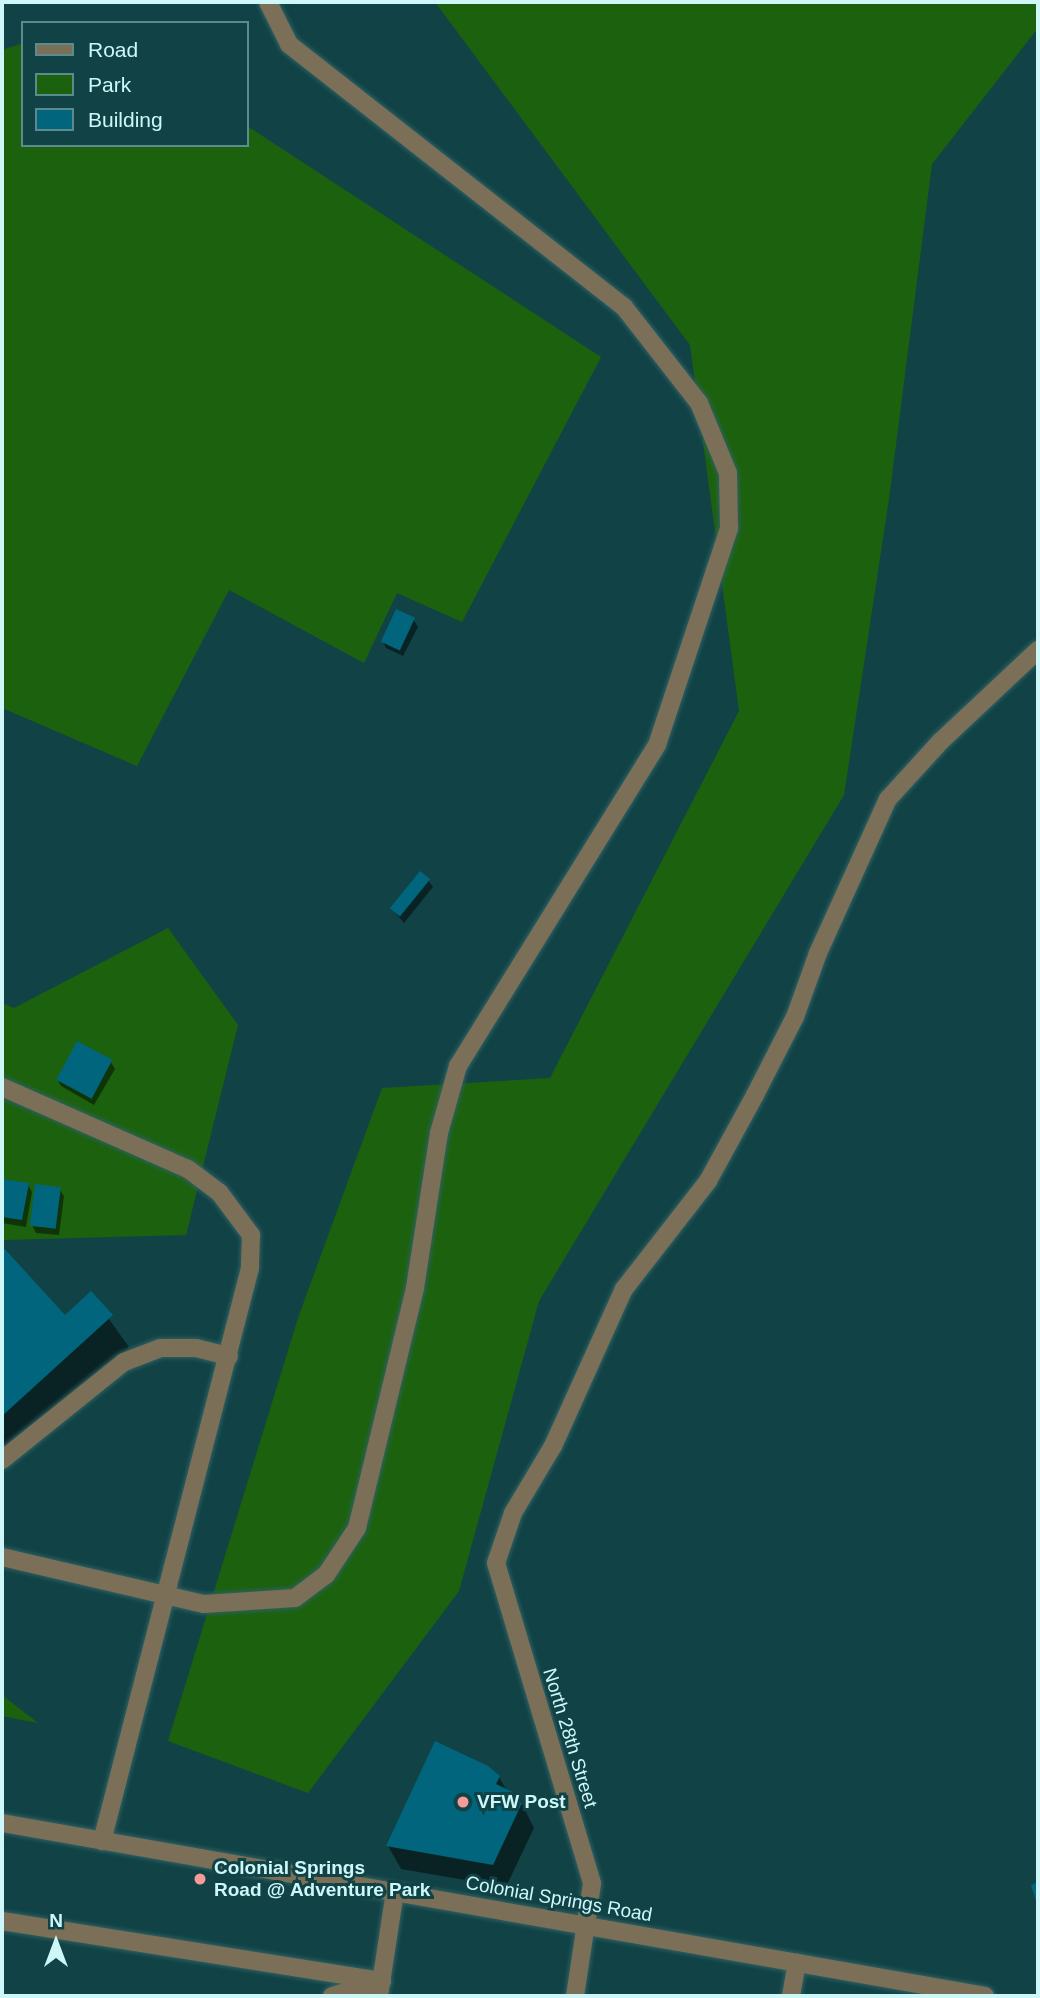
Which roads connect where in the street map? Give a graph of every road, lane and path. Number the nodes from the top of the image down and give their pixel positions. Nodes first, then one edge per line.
1 (268, 2) edge
2 (1038, 650) edge
3 (2, 1087) edge
4 (229, 1356) junction
5 (2, 1460) edge
6 (2, 1556) edge
7 (165, 1594) junction
8 (2, 1823) edge
9 (102, 1841) junction
10 (395, 1892) junction
11 (2, 1921) edge
12 (586, 1925) junction
13 (797, 1963) junction
14 (380, 1988) edge
15 (332, 1996) edge
16 (575, 1996) edge
17 (791, 1996) edge
18 (985, 1996) edge

1 - 7 street
2 - 12 street, North 28th Street
3 - 4 street
4 - 5 street
4 - 7 street
6 - 7 street
7 - 9 street
8 - 9 street, Colonial Springs Road
9 - 10 street, Colonial Springs Road
10 - 12 street, Colonial Springs Road
10 - 14 street
11 - 14 street
12 - 13 street, Colonial Springs Road
12 - 16 street, North 28th Street
13 - 17 street
13 - 18 street, Colonial Springs Road
14 - 15 street

